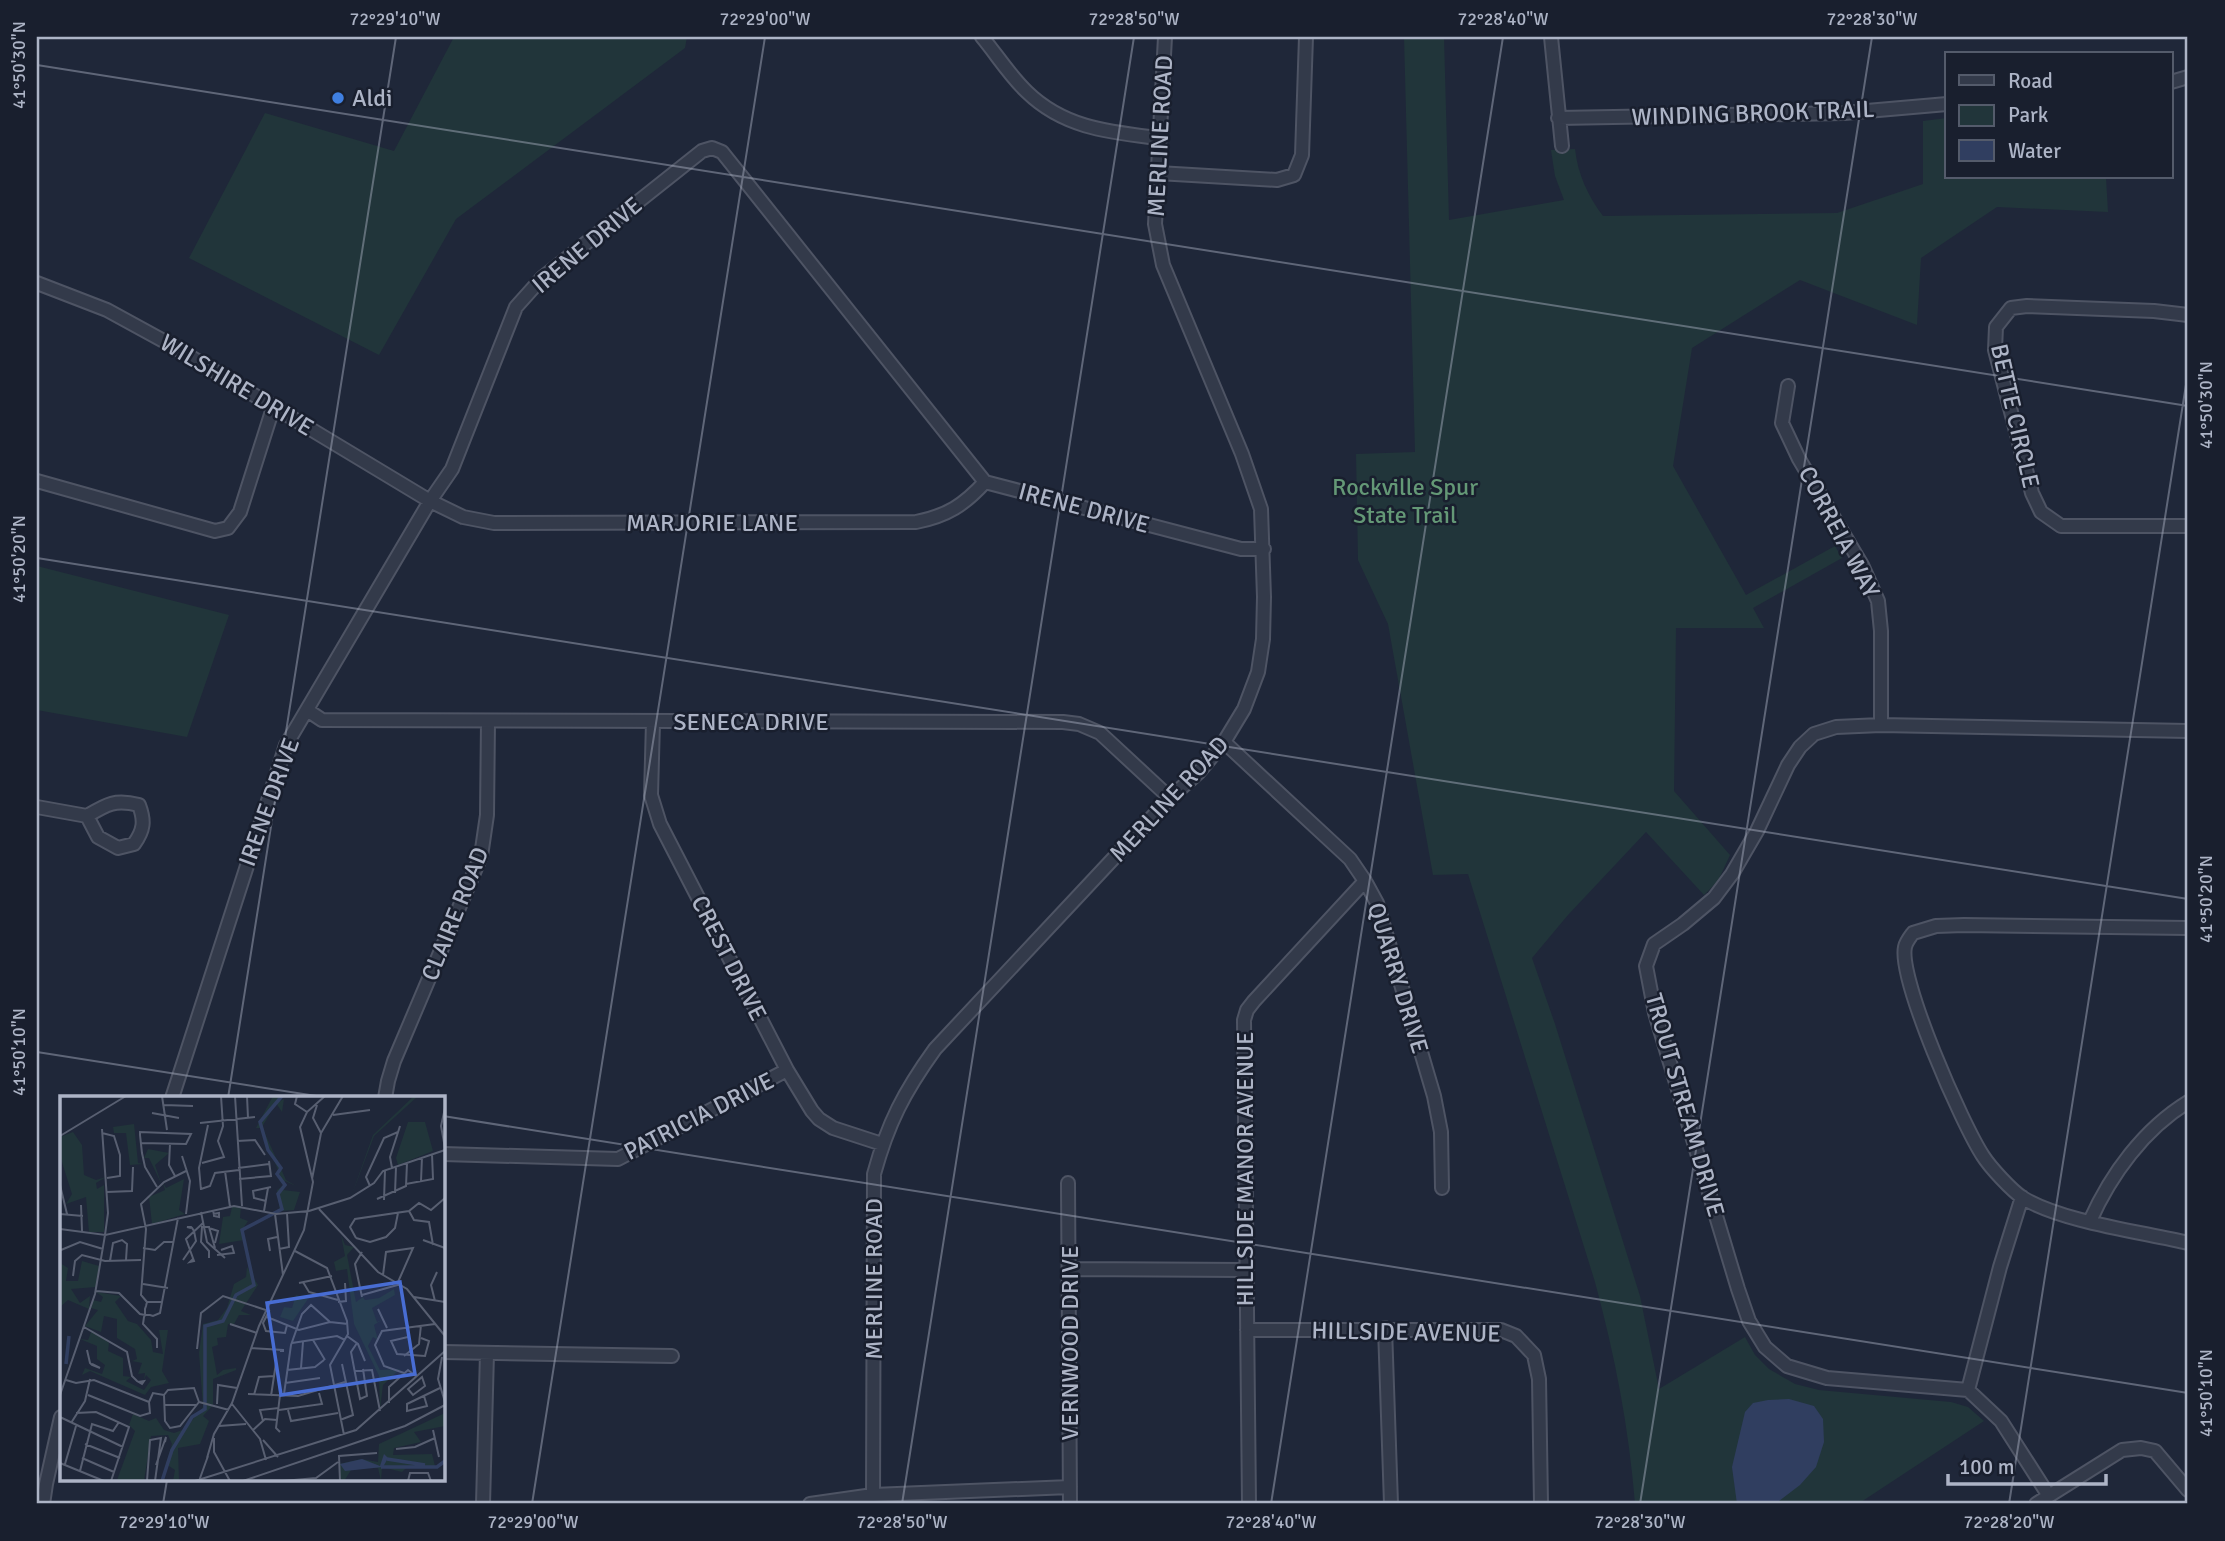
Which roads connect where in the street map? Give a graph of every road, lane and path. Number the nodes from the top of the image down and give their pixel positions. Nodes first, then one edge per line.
1 (982, 37) edge
2 (1165, 37) edge
3 (1306, 37) edge
4 (1551, 37) edge
5 (1945, 104) edge
6 (1558, 118) junction
7 (1158, 138) junction
8 (1562, 146) dead end
9 (1158, 173) junction
10 (37, 283) edge
11 (2188, 315) edge
12 (1788, 386) dead end
13 (273, 408) junction
14 (37, 481) edge
15 (985, 481) junction
16 (430, 501) junction
17 (2188, 526) edge
18 (1264, 549) junction
19 (307, 710) junction
20 (488, 722) junction
21 (653, 722) junction
22 (1881, 725) junction
23 (2188, 731) edge
24 (1224, 742) junction
25 (1170, 799) junction
26 (37, 807) edge
27 (87, 816) junction
28 (1365, 881) junction
29 (2188, 928) edge
30 (787, 1070) junction
31 (173, 1096) edge
32 (385, 1096) edge
33 (2188, 1102) edge
34 (882, 1144) junction
35 (444, 1154) edge
36 (1068, 1182) dead end
37 (1442, 1188) dead end
38 (2022, 1197) junction
39 (2090, 1221) junction
40 (2188, 1242) edge
41 (1070, 1269) junction
42 (1245, 1270) junction
43 (1385, 1328) junction
44 (1247, 1330) junction
45 (444, 1352) edge
46 (487, 1353) junction
47 (672, 1356) dead end
48 (1968, 1390) junction
49 (60, 1421) edge
50 (1070, 1487) junction
51 (2188, 1490) edge
52 (2049, 1496) junction
53 (873, 1499) edge
54 (43, 1504) edge
55 (483, 1504) edge
56 (810, 1504) edge
57 (1070, 1504) edge
58 (1249, 1504) edge
59 (1391, 1504) edge
60 (1541, 1504) edge
61 (2036, 1504) edge

1 - 7 street
2 - 7 street, MERLINE ROAD
3 - 9 street
4 - 6 street
5 - 6 street, WINDING BROOK TRAIL
6 - 8 street
7 - 9 street, MERLINE ROAD
9 - 18 street, MERLINE ROAD
10 - 13 street, WILSHIRE DRIVE
11 - 17 street, BETTE CIRCLE
12 - 22 street, CORREIA WAY
13 - 14 street
13 - 16 street, WILSHIRE DRIVE
15 - 16 street, MARJORIE LANE
15 - 16 street, IRENE DRIVE
15 - 18 street, IRENE DRIVE
16 - 19 street, IRENE DRIVE
18 - 24 street, MERLINE ROAD
19 - 20 street, SENECA DRIVE
19 - 31 street, IRENE DRIVE
20 - 21 street, SENECA DRIVE
20 - 32 street, CLAIRE ROAD
21 - 25 street, SENECA DRIVE
21 - 30 street, CREST DRIVE
22 - 23 street, TROUT STREAM DRIVE
22 - 48 street, TROUT STREAM DRIVE
24 - 25 street, MERLINE ROAD
24 - 28 street, QUARRY DRIVE
25 - 34 street, MERLINE ROAD
26 - 27 street
27 - 27 street
28 - 37 street, QUARRY DRIVE
28 - 42 street, HILLSIDE MANOR AVENUE
29 - 38 street
30 - 34 street, CREST DRIVE
30 - 35 street, PATRICIA DRIVE
33 - 39 street
34 - 53 street, MERLINE ROAD
36 - 41 street, VERNWOOD DRIVE
38 - 39 street
38 - 48 street
39 - 40 street
41 - 42 street
41 - 50 street, VERNWOOD DRIVE
42 - 44 street, HILLSIDE MANOR AVENUE
43 - 44 street, HILLSIDE AVENUE
43 - 59 street
43 - 60 street, HILLSIDE AVENUE
44 - 58 street, HILLSIDE MANOR AVENUE
45 - 46 street
46 - 47 street
46 - 55 street
48 - 52 street
49 - 54 street
50 - 53 street
50 - 57 street, VERNWOOD DRIVE
51 - 52 street
52 - 61 street
53 - 56 street

